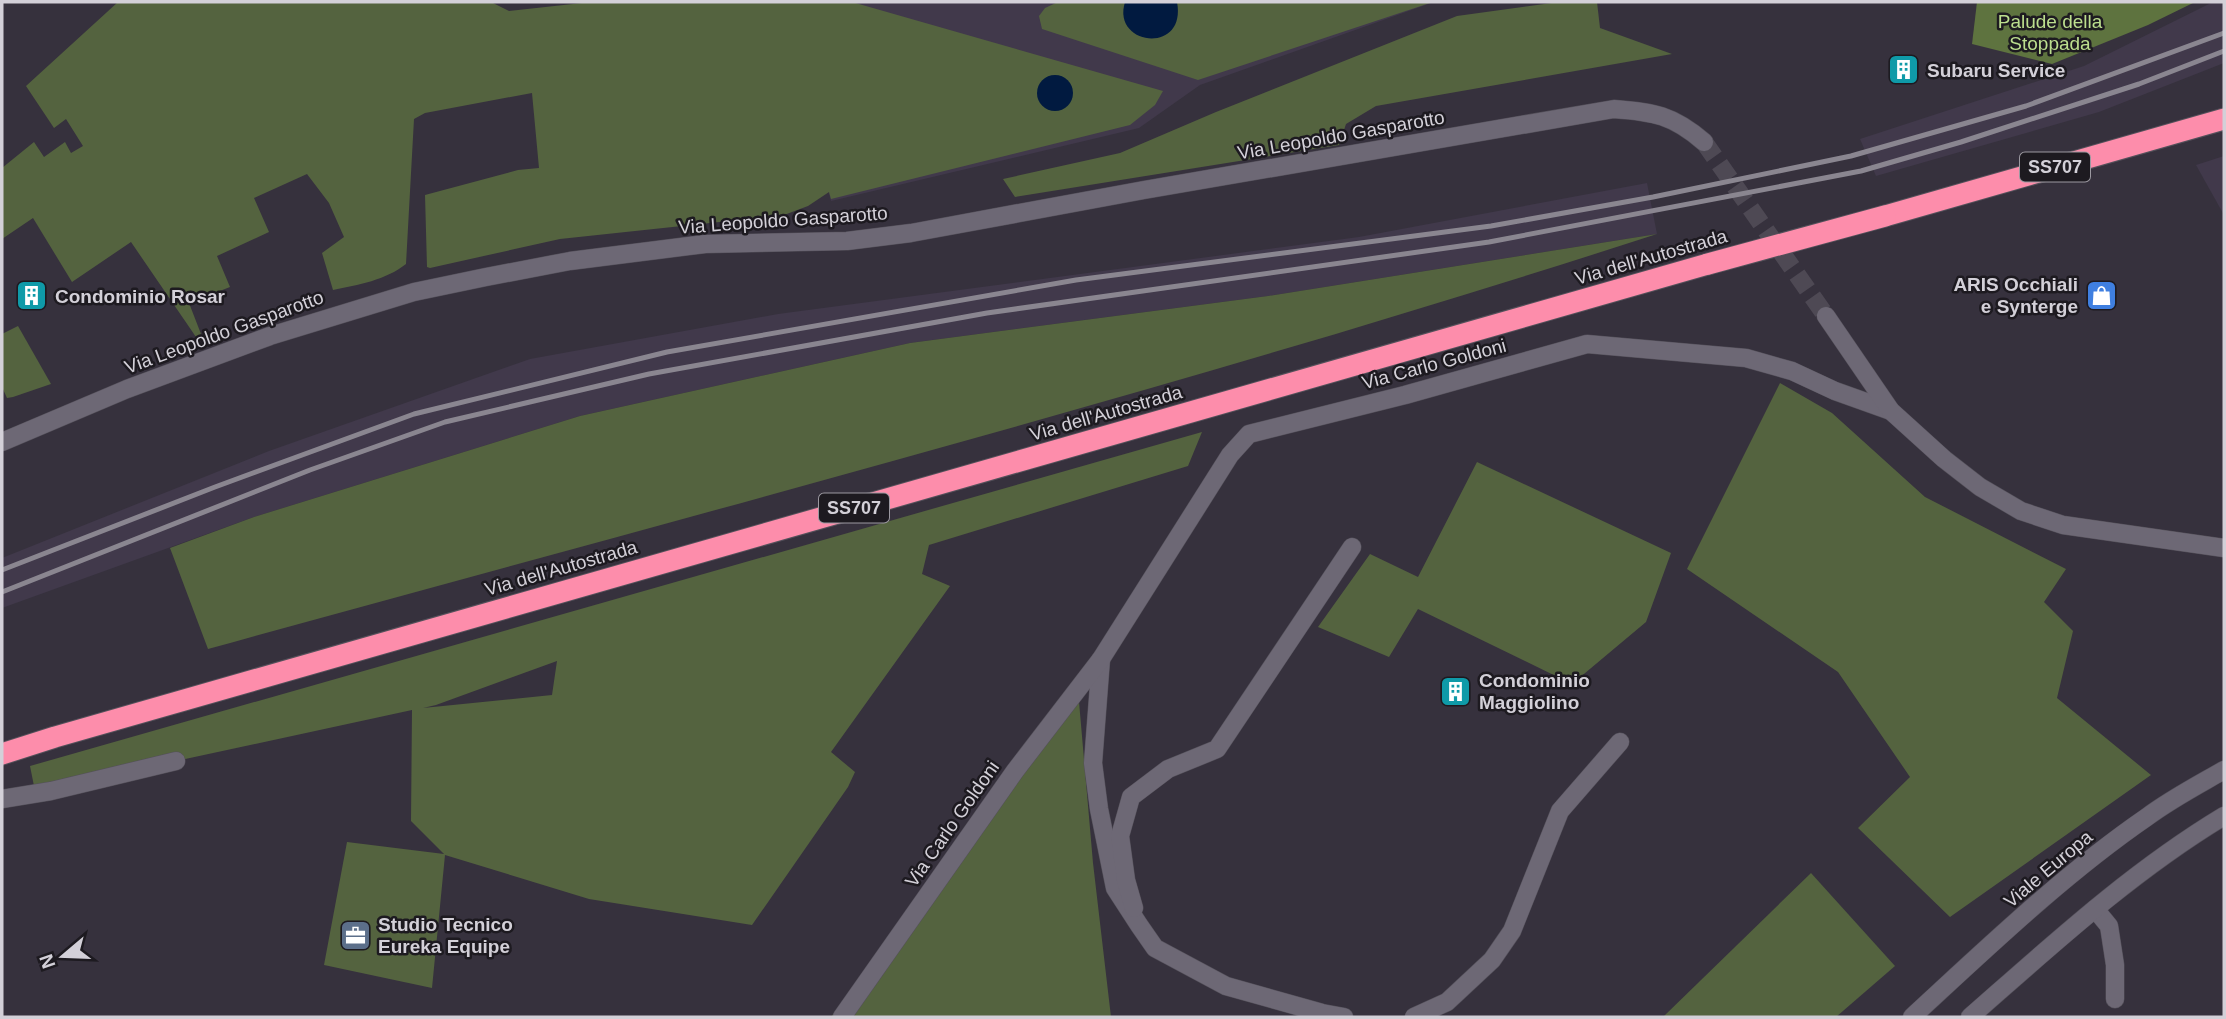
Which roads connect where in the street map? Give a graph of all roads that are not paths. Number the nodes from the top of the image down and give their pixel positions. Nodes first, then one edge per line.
1 (2224, 119) edge
2 (1704, 142) tunnel mouth
3 (1826, 316) tunnel mouth
4 (1891, 411) junction
5 (2, 442) edge
6 (1352, 547) dead end
7 (2224, 548) edge
8 (1101, 659) junction
9 (1620, 742) dead end
10 (2, 754) edge
11 (176, 761) dead end
12 (2224, 770) edge
13 (2, 799) edge
14 (2224, 816) edge
15 (2095, 909) junction
16 (1139, 925) junction
17 (2115, 999) dead end
18 (842, 1017) edge
19 (1344, 1017) edge
20 (1415, 1017) edge
21 (1912, 1017) edge
22 (1970, 1017) edge

1 - 10 highway, Via dell'Autostrada / SS707, bridge
2 - 5 street, Via Leopoldo Gasparotto
3 - 4 street
4 - 7 street
4 - 8 street, Via Carlo Goldoni
6 - 16 street, Via Carlo Goldoni
8 - 16 street, Via Carlo Goldoni
8 - 18 street, Via Carlo Goldoni
9 - 20 street
11 - 13 street
12 - 21 street, Viale Europa
14 - 15 street
15 - 17 street
15 - 22 street
16 - 19 street, Via Carlo Goldoni

